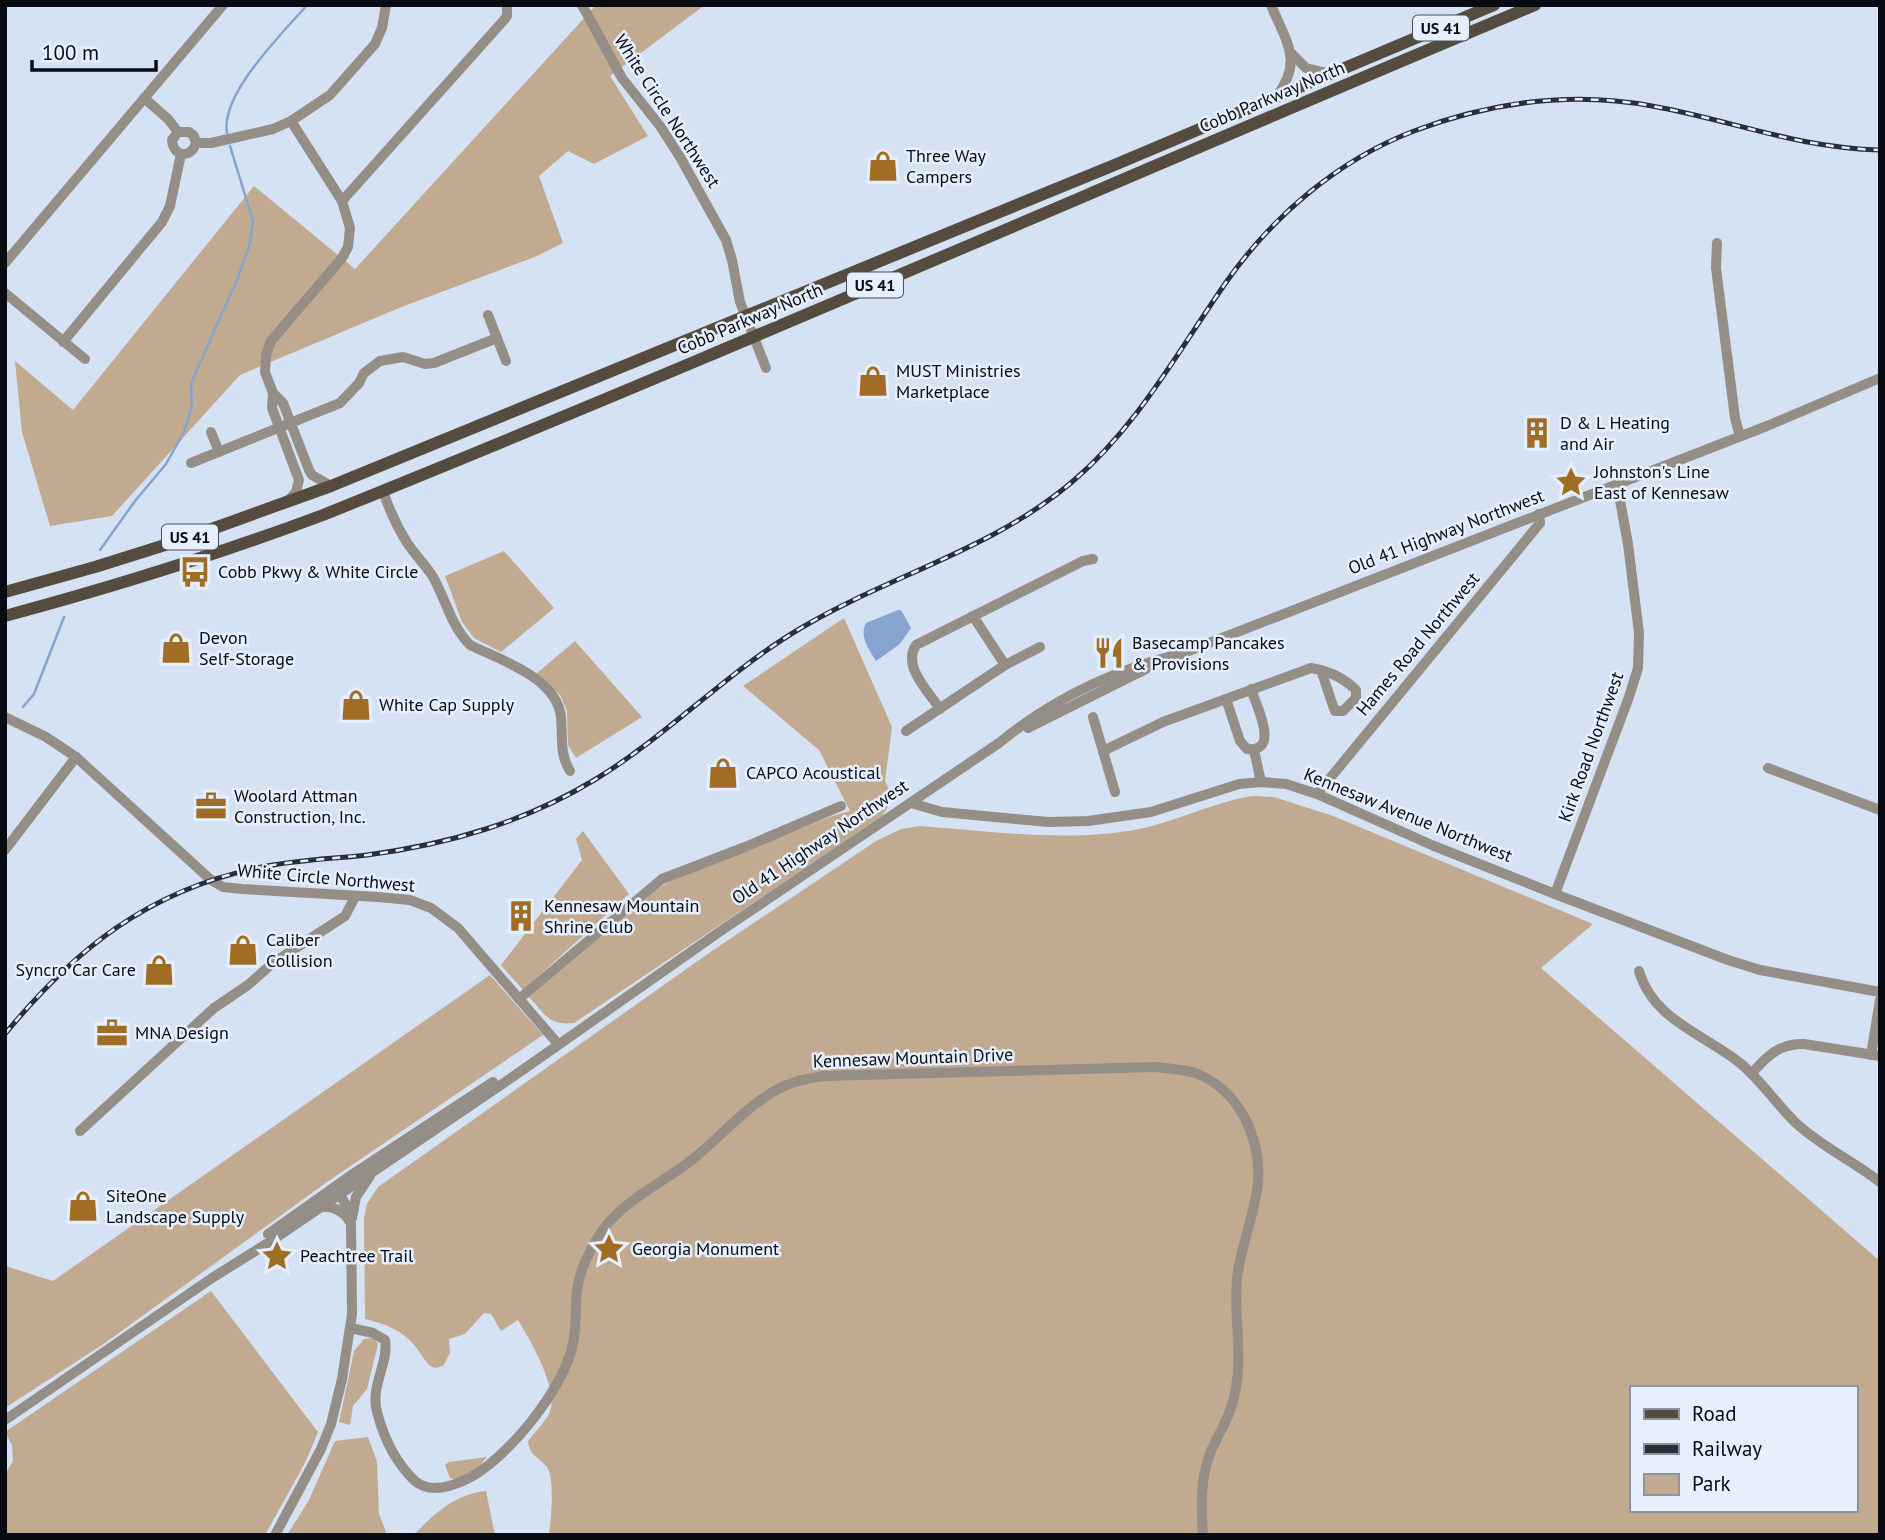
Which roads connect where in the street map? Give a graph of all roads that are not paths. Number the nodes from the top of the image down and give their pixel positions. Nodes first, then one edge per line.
1 (223, 5) edge
2 (386, 5) edge
3 (507, 5) edge
4 (515, 5) edge
5 (582, 5) edge
6 (1271, 5) edge
7 (1494, 5) edge
8 (1535, 5) edge
9 (1290, 52) junction
10 (1331, 74) junction
11 (1276, 97) junction
12 (144, 99) junction
13 (291, 121) junction
14 (178, 132) junction
15 (196, 143) junction
16 (181, 154) junction
17 (342, 201) junction
18 (1717, 243) dead end
19 (5, 263) edge
20 (5, 293) edge
21 (488, 315) dead end
22 (745, 315) junction
23 (497, 338) junction
24 (754, 338) junction
25 (63, 342) junction
26 (85, 359) dead end
27 (506, 361) dead end
28 (766, 368) dead end
29 (1880, 377) edge
30 (285, 426) junction
31 (211, 432) dead end
32 (1740, 436) junction
33 (219, 452) junction
34 (191, 464) dead end
35 (1617, 484) junction
36 (331, 486) junction
37 (383, 491) junction
38 (285, 504) junction
39 (1539, 514) junction
40 (1094, 559) dead end
41 (5, 592) edge
42 (5, 616) edge
43 (973, 616) junction
44 (1040, 647) dead end
45 (1006, 665) junction
46 (1321, 670) dead end
47 (1251, 689) junction
48 (1226, 699) junction
49 (940, 709) junction
50 (1093, 717) dead end
51 (5, 718) edge
52 (906, 732) dead end
53 (1254, 750) junction
54 (1103, 751) junction
55 (76, 757) junction
56 (1768, 768) dead end
57 (570, 771) dead end
58 (1261, 782) junction
59 (1115, 792) dead end
60 (1317, 794) junction
61 (911, 803) junction
62 (841, 806) dead end
63 (1880, 810) edge
64 (5, 850) edge
65 (1555, 894) junction
66 (355, 897) junction
67 (1639, 971) dead end
68 (1880, 992) edge
69 (519, 999) junction
70 (1880, 1000) edge
71 (558, 1044) junction
72 (1875, 1055) edge
73 (1752, 1073) junction
74 (80, 1131) dead end
75 (375, 1170) junction
76 (1880, 1182) edge
77 (337, 1190) junction
78 (320, 1207) junction
79 (351, 1223) junction
80 (212, 1278) junction
81 (351, 1328) junction
82 (5, 1420) edge
83 (275, 1535) edge
84 (1203, 1535) edge

1 - 12 street
2 - 13 street
3 - 4 street
3 - 17 street
5 - 22 street, White Circle Northwest
6 - 9 street
7 - 10 main road, Cobb Parkway North / US 41
8 - 24 main road, Cobb Parkway North / US 41
9 - 10 street
9 - 11 street
10 - 11 main road, Cobb Parkway North / US 41
11 - 22 main road, Cobb Parkway North / US 41
12 - 14 street
12 - 19 street
13 - 15 street
13 - 17 street
14 - 15 street
14 - 16 street
15 - 16 street
16 - 25 street
17 - 30 street
18 - 32 street
20 - 25 street
21 - 23 street
22 - 24 street, White Circle Northwest
22 - 36 main road, Cobb Parkway North / US 41
23 - 27 street
23 - 30 street
24 - 28 street, White Circle Northwest
24 - 37 main road, Cobb Parkway North / US 41
25 - 26 street
29 - 32 street, Old 41 Highway Northwest
30 - 33 street
30 - 36 street
30 - 38 street
31 - 33 street
32 - 35 street, Old 41 Highway Northwest
33 - 34 street
35 - 39 street, Old 41 Highway Northwest
35 - 65 street, Kirk Road Northwest
36 - 38 main road, Cobb Parkway North / US 41
37 - 42 main road, Cobb Parkway North / US 41
37 - 57 street
38 - 41 main road, Cobb Parkway North / US 41
39 - 60 street, Hames Road Northwest
39 - 61 street, Old 41 Highway Northwest
40 - 43 street
43 - 45 street
43 - 49 street
44 - 45 street
45 - 49 street
46 - 47 street
47 - 48 street
47 - 53 street
48 - 53 street
48 - 54 street
49 - 52 street
50 - 54 street
51 - 55 street, White Circle Northwest
53 - 58 street
54 - 59 street
55 - 64 street
55 - 66 street, White Circle Northwest
56 - 63 street
58 - 60 street, Kennesaw Avenue Northwest
58 - 61 street, Kennesaw Avenue Northwest
60 - 65 street, Kennesaw Avenue Northwest
61 - 71 street, Old 41 Highway Northwest
62 - 69 street
65 - 68 street, Kennesaw Avenue Northwest
66 - 69 street, White Circle Northwest
66 - 74 street
67 - 73 street
69 - 71 street, White Circle Northwest
70 - 72 street
71 - 75 street, Old 41 Highway Northwest
71 - 77 street, Old 41 Highway Northwest
72 - 73 street
73 - 76 street
75 - 77 street, Old 41 Highway Northwest
75 - 79 street
77 - 78 street, Old 41 Highway Northwest
77 - 79 street
77 - 80 street, Old 41 Highway Northwest
78 - 79 street
78 - 80 street, Old 41 Highway Northwest
79 - 81 street
80 - 82 street, Old 41 Highway Northwest
81 - 83 street
81 - 84 street, Kennesaw Mountain Drive

